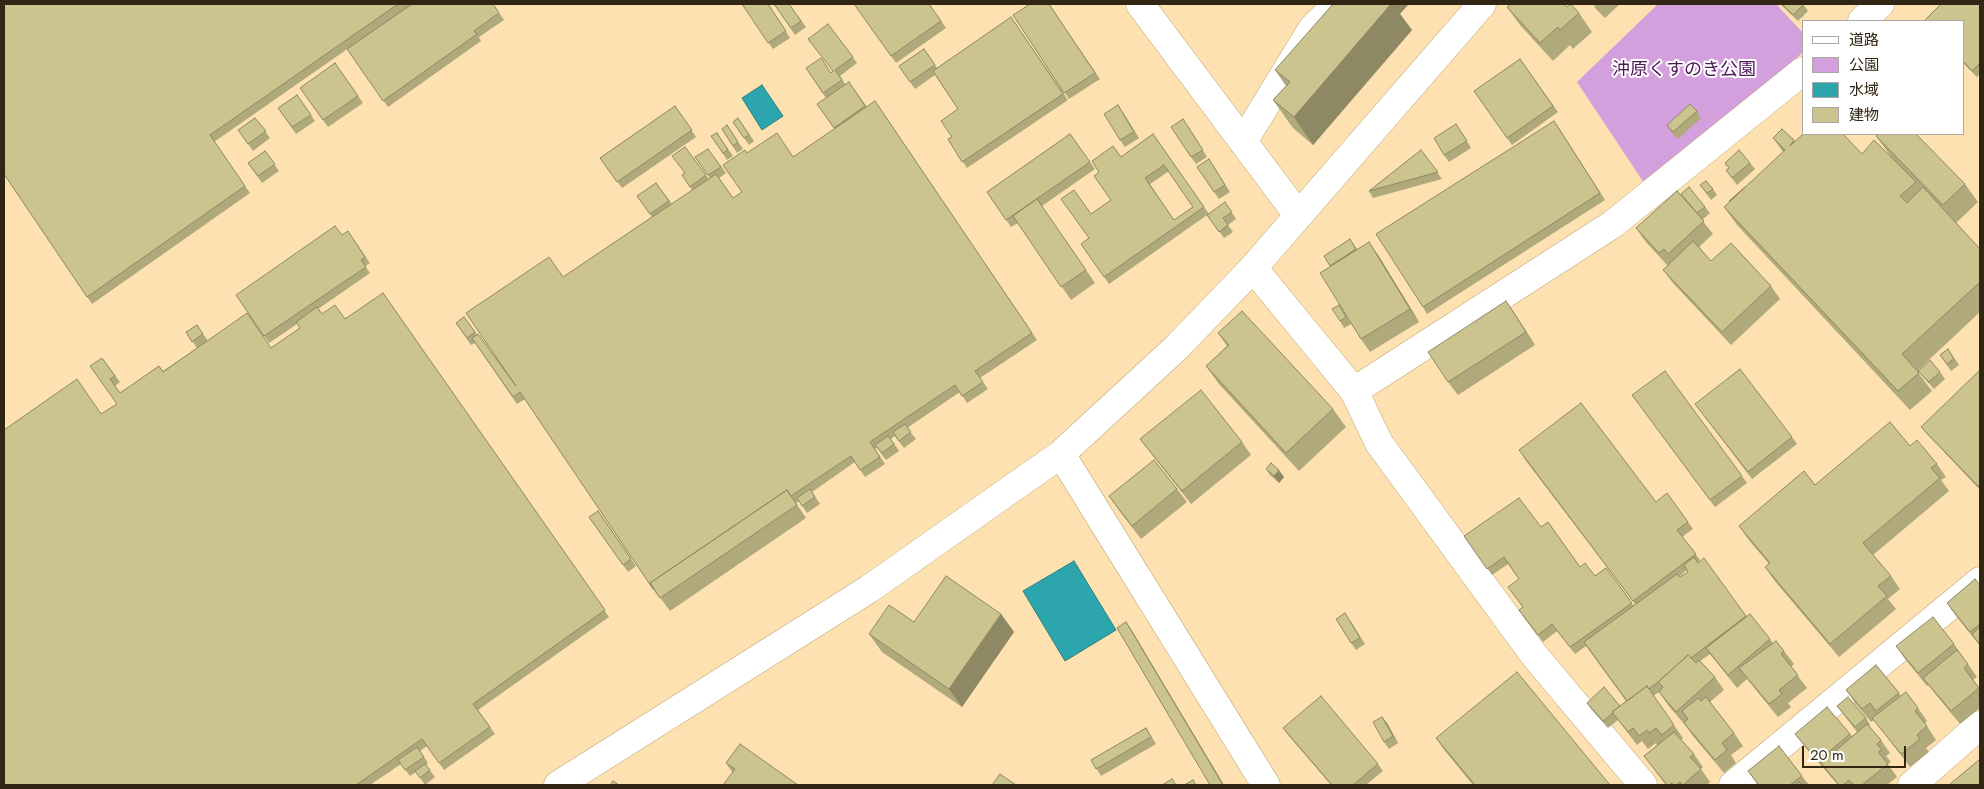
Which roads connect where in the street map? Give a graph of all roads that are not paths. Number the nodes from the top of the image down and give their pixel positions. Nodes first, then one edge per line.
1 (1140, 4) edge
2 (1338, 4) edge
3 (1482, 4) edge
4 (1880, 4) edge
5 (1863, 20) edge
6 (1802, 72) edge
7 (1243, 142) junction
8 (1298, 215) junction
9 (1252, 268) junction
10 (1354, 391) junction
11 (1061, 454) junction
12 (1980, 581) edge
13 (1980, 725) edge
14 (558, 785) edge
15 (1266, 785) edge
16 (1643, 785) edge
17 (1732, 785) edge
18 (1912, 785) edge

1 - 7 street
2 - 7 street
3 - 8 street
4 - 5 street
6 - 10 street
7 - 8 street
8 - 9 street
9 - 10 street
9 - 11 street
10 - 16 street
11 - 14 street
11 - 15 street
12 - 17 street
13 - 18 street

